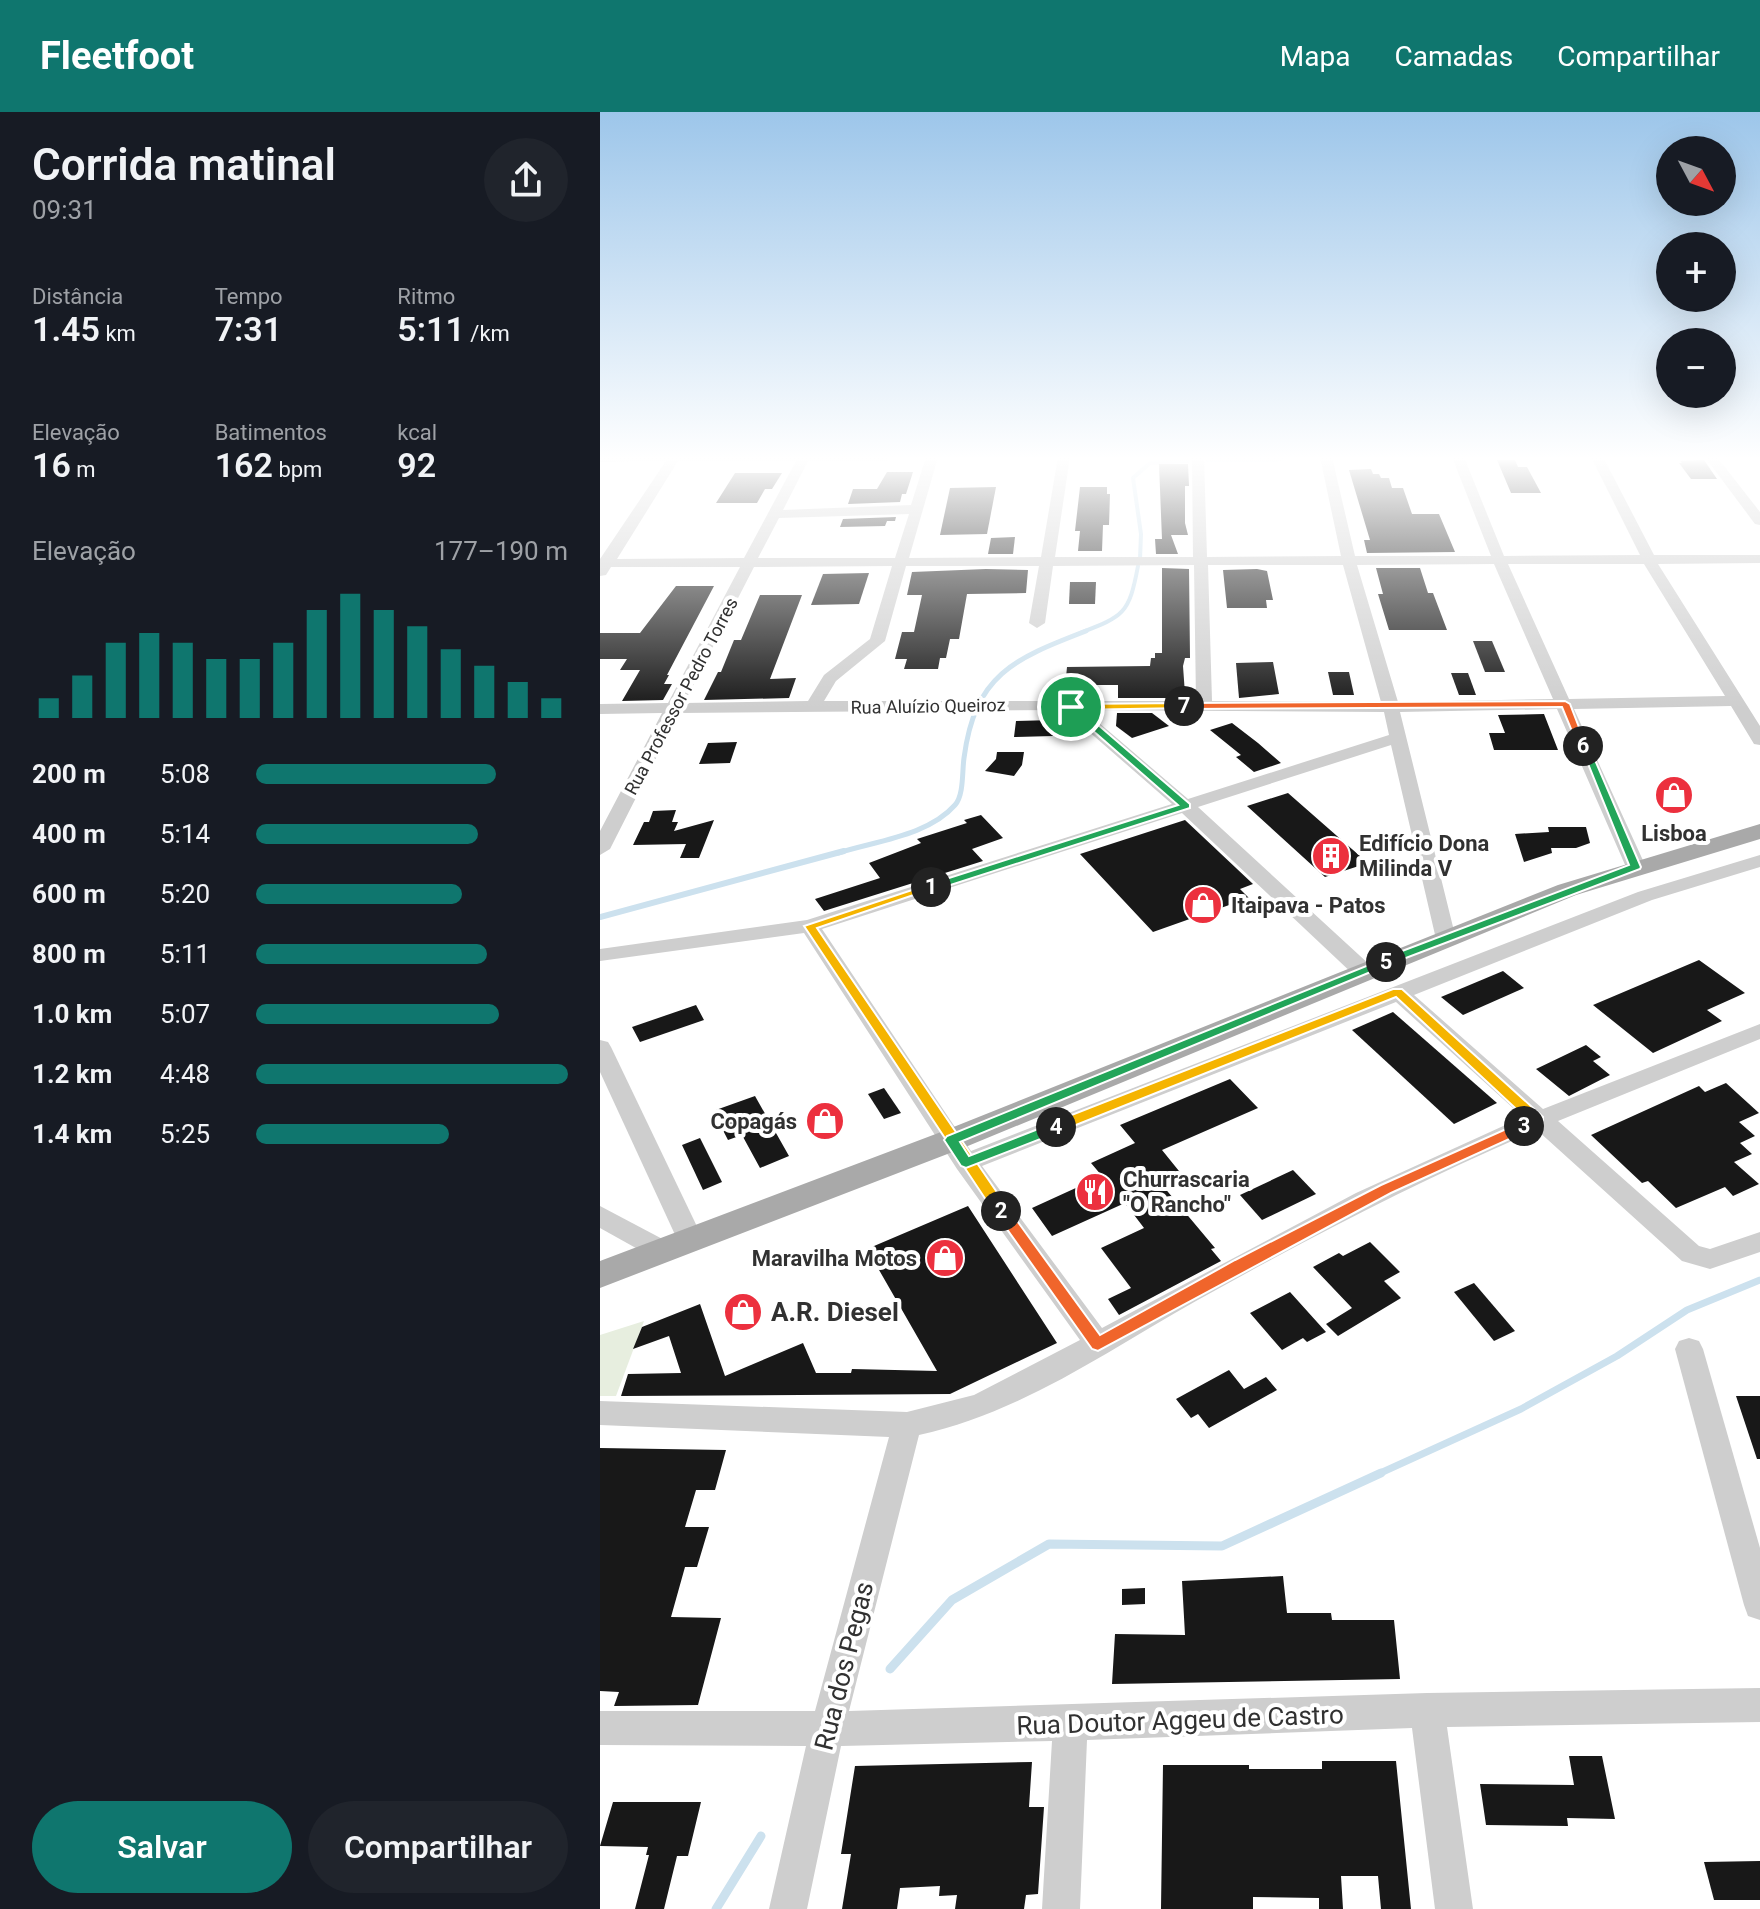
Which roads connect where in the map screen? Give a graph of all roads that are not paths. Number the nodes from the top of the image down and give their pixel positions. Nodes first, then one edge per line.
1 (619, 541) edge
2 (761, 541) edge
3 (908, 541) edge
4 (1052, 541) edge
5 (1199, 541) edge
6 (1345, 541) edge
7 (1489, 541) edge
8 (1639, 541) edge
9 (1760, 559) edge
10 (1349, 560) junction
11 (1649, 560) junction
12 (1497, 561) junction
13 (1049, 562) junction
14 (1199, 562) junction
15 (901, 563) junction
16 (749, 564) junction
17 (602, 566) edge
18 (1037, 623) dead end
19 (1736, 701) junction
20 (1565, 704) junction
21 (1204, 706) junction
22 (814, 707) junction
23 (1071, 707) junction
24 (1391, 707) junction
25 (600, 709) edge
26 (674, 709) junction
27 (1396, 738) junction
28 (1760, 740) edge
29 (1186, 806) junction
30 (1760, 831) edge
31 (600, 849) edge
32 (1760, 861) edge
33 (1636, 867) junction
34 (810, 926) junction
35 (1446, 939) junction
36 (600, 955) edge
37 (1363, 971) junction
38 (1398, 992) junction
39 (1760, 1031) edge
40 (600, 1047) edge
41 (1538, 1120) junction
42 (959, 1151) junction
43 (600, 1216) edge
44 (690, 1239) junction
45 (1760, 1242) edge
46 (661, 1250) junction
47 (600, 1275) edge
48 (1098, 1344) junction
49 (1689, 1349) dead end
50 (600, 1413) edge
51 (907, 1425) junction
52 (1760, 1605) edge
53 (1760, 1705) edge
54 (1427, 1710) junction
55 (1070, 1725) junction
56 (828, 1726) junction
57 (600, 1728) edge
58 (788, 1909) edge
59 (1061, 1909) edge
60 (1454, 1909) edge

1 - 17 street
2 - 16 street, Rua Professor Pedro Torres
3 - 15 street
4 - 13 street
5 - 14 street
6 - 10 street
7 - 12 street
8 - 11 street
9 - 11 street
10 - 12 street
10 - 14 street
10 - 24 street
11 - 12 street
11 - 19 street
12 - 20 street
13 - 14 street
13 - 15 street
13 - 18 street
14 - 21 street
15 - 16 street
15 - 22 street
16 - 17 street
16 - 26 street, Rua Professor Pedro Torres
19 - 20 street, Rua Aluízio Queiroz
19 - 28 street
20 - 24 street, Rua Aluízio Queiroz
20 - 33 street
21 - 23 street, Rua Aluízio Queiroz
21 - 24 street, Rua Aluízio Queiroz
22 - 23 street, Rua Aluízio Queiroz
22 - 26 street, Rua Aluízio Queiroz
23 - 29 street
24 - 27 street
25 - 26 street, Rua Aluízio Queiroz
26 - 31 street, Rua Professor Pedro Torres
27 - 29 street
27 - 35 street
29 - 34 street
29 - 37 street
30 - 33 main road
32 - 38 street
33 - 35 main road
34 - 36 street
34 - 42 street
35 - 37 main road
37 - 42 main road
38 - 41 street
38 - 42 street
39 - 41 street
40 - 44 street
41 - 45 street
41 - 48 street
42 - 44 main road
42 - 48 street
43 - 46 street
44 - 46 main road
46 - 47 main road
48 - 51 street
49 - 52 street
50 - 51 street
51 - 56 street, Rua dos Pegas
53 - 54 street, Rua Doutor Aggeu de Castro
54 - 55 street, Rua Doutor Aggeu de Castro
54 - 60 street
55 - 56 street, Rua Doutor Aggeu de Castro
55 - 59 street
56 - 57 street, Rua Doutor Aggeu de Castro
56 - 58 street, Rua dos Pegas

